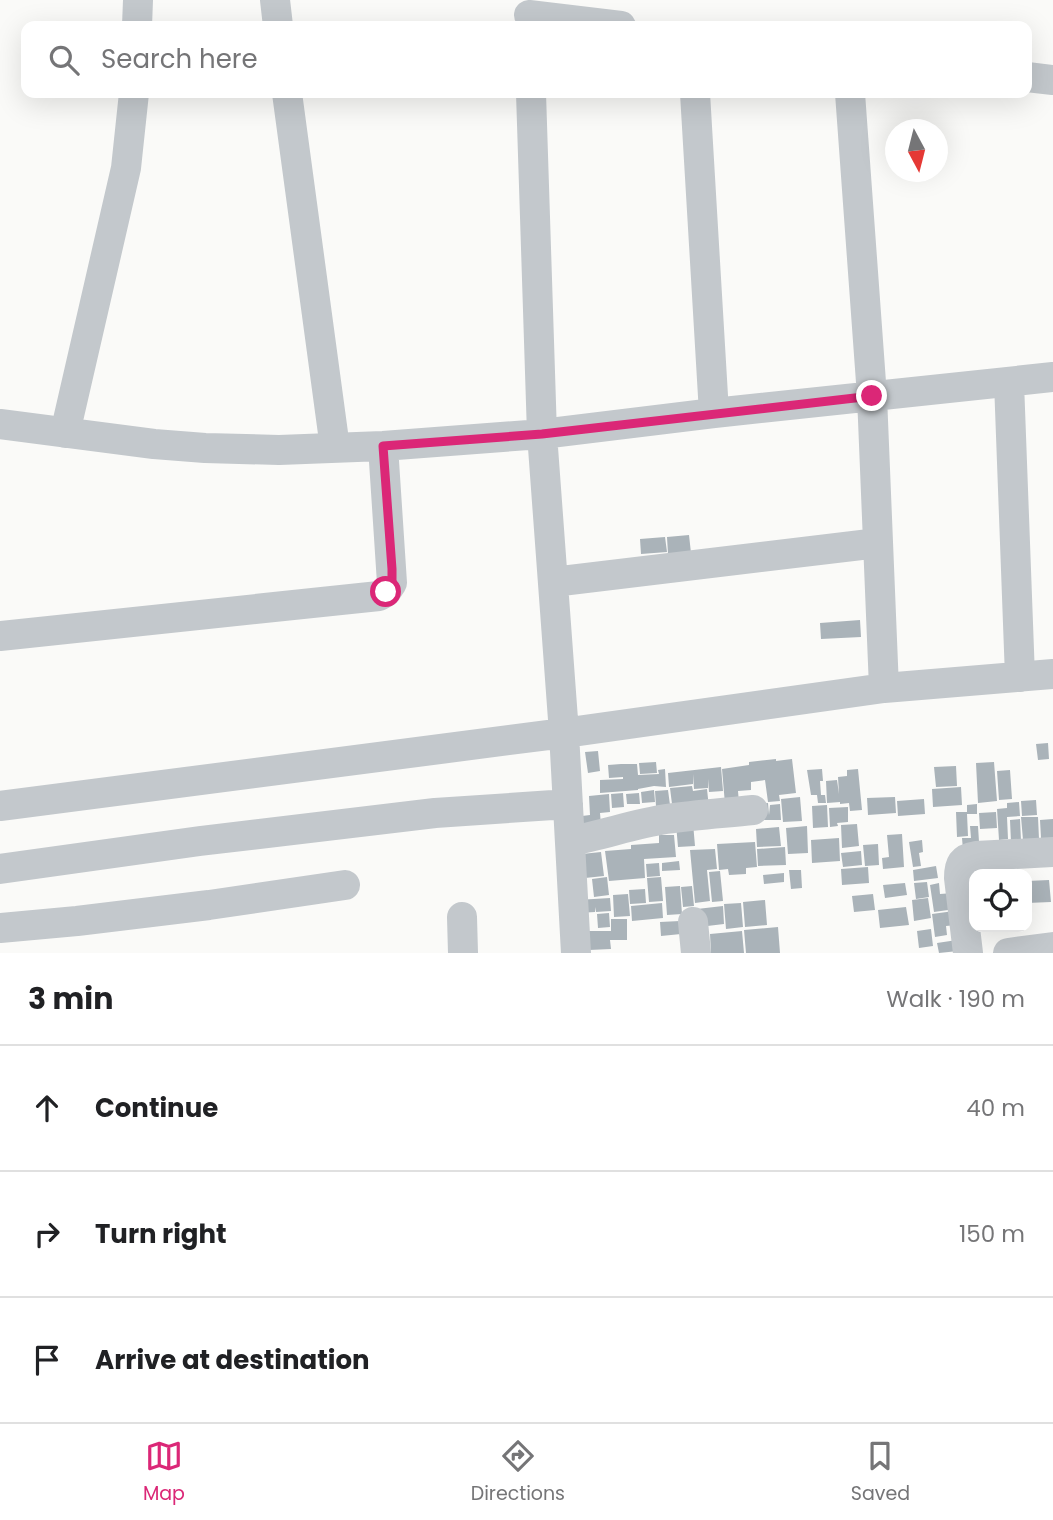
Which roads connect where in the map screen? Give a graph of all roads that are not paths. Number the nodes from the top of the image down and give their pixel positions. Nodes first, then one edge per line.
1 (138, 0) edge
2 (275, 0) edge
3 (529, 14) edge
4 (137, 21) edge
5 (277, 21) edge
6 (583, 21) edge
7 (1032, 78) edge
8 (1053, 80) edge
9 (133, 98) edge
10 (288, 98) edge
11 (531, 98) edge
12 (695, 98) edge
13 (850, 98) edge
14 (1053, 377) edge
15 (1009, 382) junction
16 (872, 396) junction
17 (714, 413) junction
18 (0, 424) edge
19 (65, 433) junction
20 (542, 434) junction
21 (383, 446) junction
22 (335, 448) junction
23 (878, 543) junction
24 (553, 582) junction
25 (0, 636) edge
26 (1053, 674) edge
27 (1020, 677) junction
28 (884, 688) junction
29 (564, 733) junction
30 (568, 804) junction
31 (0, 806) edge
32 (753, 810) dead end
33 (570, 841) junction
34 (1053, 852) edge
35 (0, 869) edge
36 (345, 885) dead end
37 (462, 917) dead end
38 (693, 922) dead end
39 (0, 928) edge
40 (1053, 947) edge
41 (463, 953) edge
42 (576, 953) edge
43 (696, 953) edge
44 (968, 953) edge
45 (1009, 953) edge

1 - 4 street
2 - 5 street
3 - 6 street
7 - 8 street
9 - 19 street
10 - 22 street
11 - 20 street
12 - 17 street
13 - 16 street
14 - 15 street
15 - 16 street
15 - 27 street
16 - 17 street
16 - 23 street
17 - 20 street
18 - 19 street
19 - 22 street
20 - 21 street
20 - 24 street
21 - 22 street
21 - 25 street
23 - 24 street
23 - 28 street
24 - 29 street
26 - 27 street
27 - 28 street
28 - 29 street
29 - 30 street
29 - 31 street
30 - 33 street
30 - 35 street
32 - 33 street
33 - 42 street
34 - 44 street
36 - 39 street
37 - 41 street
38 - 43 street
40 - 45 street

